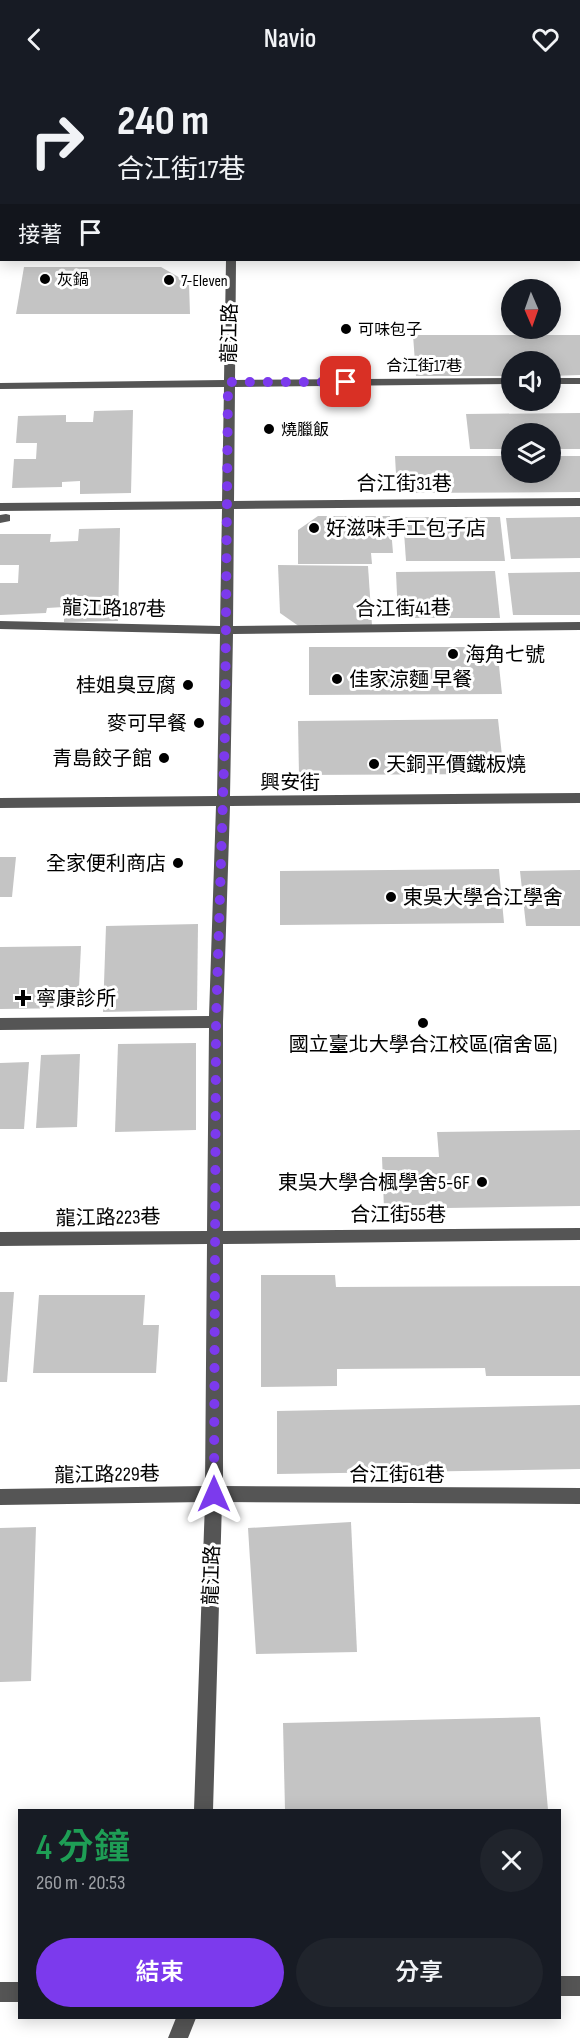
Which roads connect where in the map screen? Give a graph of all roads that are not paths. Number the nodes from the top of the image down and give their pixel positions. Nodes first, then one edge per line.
1 (231, 261) edge
2 (501, 381) edge
3 (561, 381) edge
4 (580, 381) edge
5 (228, 382) junction
6 (0, 386) edge
7 (580, 502) edge
8 (228, 504) junction
9 (2, 515) edge
10 (0, 626) edge
11 (580, 626) edge
12 (227, 630) junction
13 (580, 798) edge
14 (222, 802) junction
15 (0, 803) edge
16 (216, 1022) junction
17 (0, 1024) edge
18 (580, 1234) edge
19 (216, 1236) junction
20 (0, 1239) edge
21 (214, 1494) junction
22 (580, 1496) edge
23 (0, 1497) edge
24 (203, 1809) edge
25 (561, 1986) edge
26 (580, 1986) edge
27 (0, 1992) edge
28 (18, 1992) edge
29 (186, 2019) edge
30 (178, 2038) edge

1 - 5 street, 龍江路
2 - 5 street, 合江街17巷
3 - 4 street
5 - 6 street, 合江街17巷
5 - 8 street, 龍江路
7 - 8 street, 合江街31巷
8 - 9 street, 合江街31巷
8 - 12 street, 龍江路
10 - 12 street, 龍江路187巷
11 - 12 street, 合江街41巷
12 - 14 street, 龍江路
13 - 14 street, 興安街
14 - 15 street, 興安街
14 - 16 street, 龍江路
16 - 17 street
16 - 19 street, 龍江路
18 - 19 street, 合江街55巷
19 - 20 street, 龍江路223巷
19 - 21 street, 龍江路
21 - 22 street, 合江街61巷
21 - 23 street, 龍江路229巷
21 - 24 street, 龍江路
25 - 26 street
27 - 28 street
29 - 30 street

